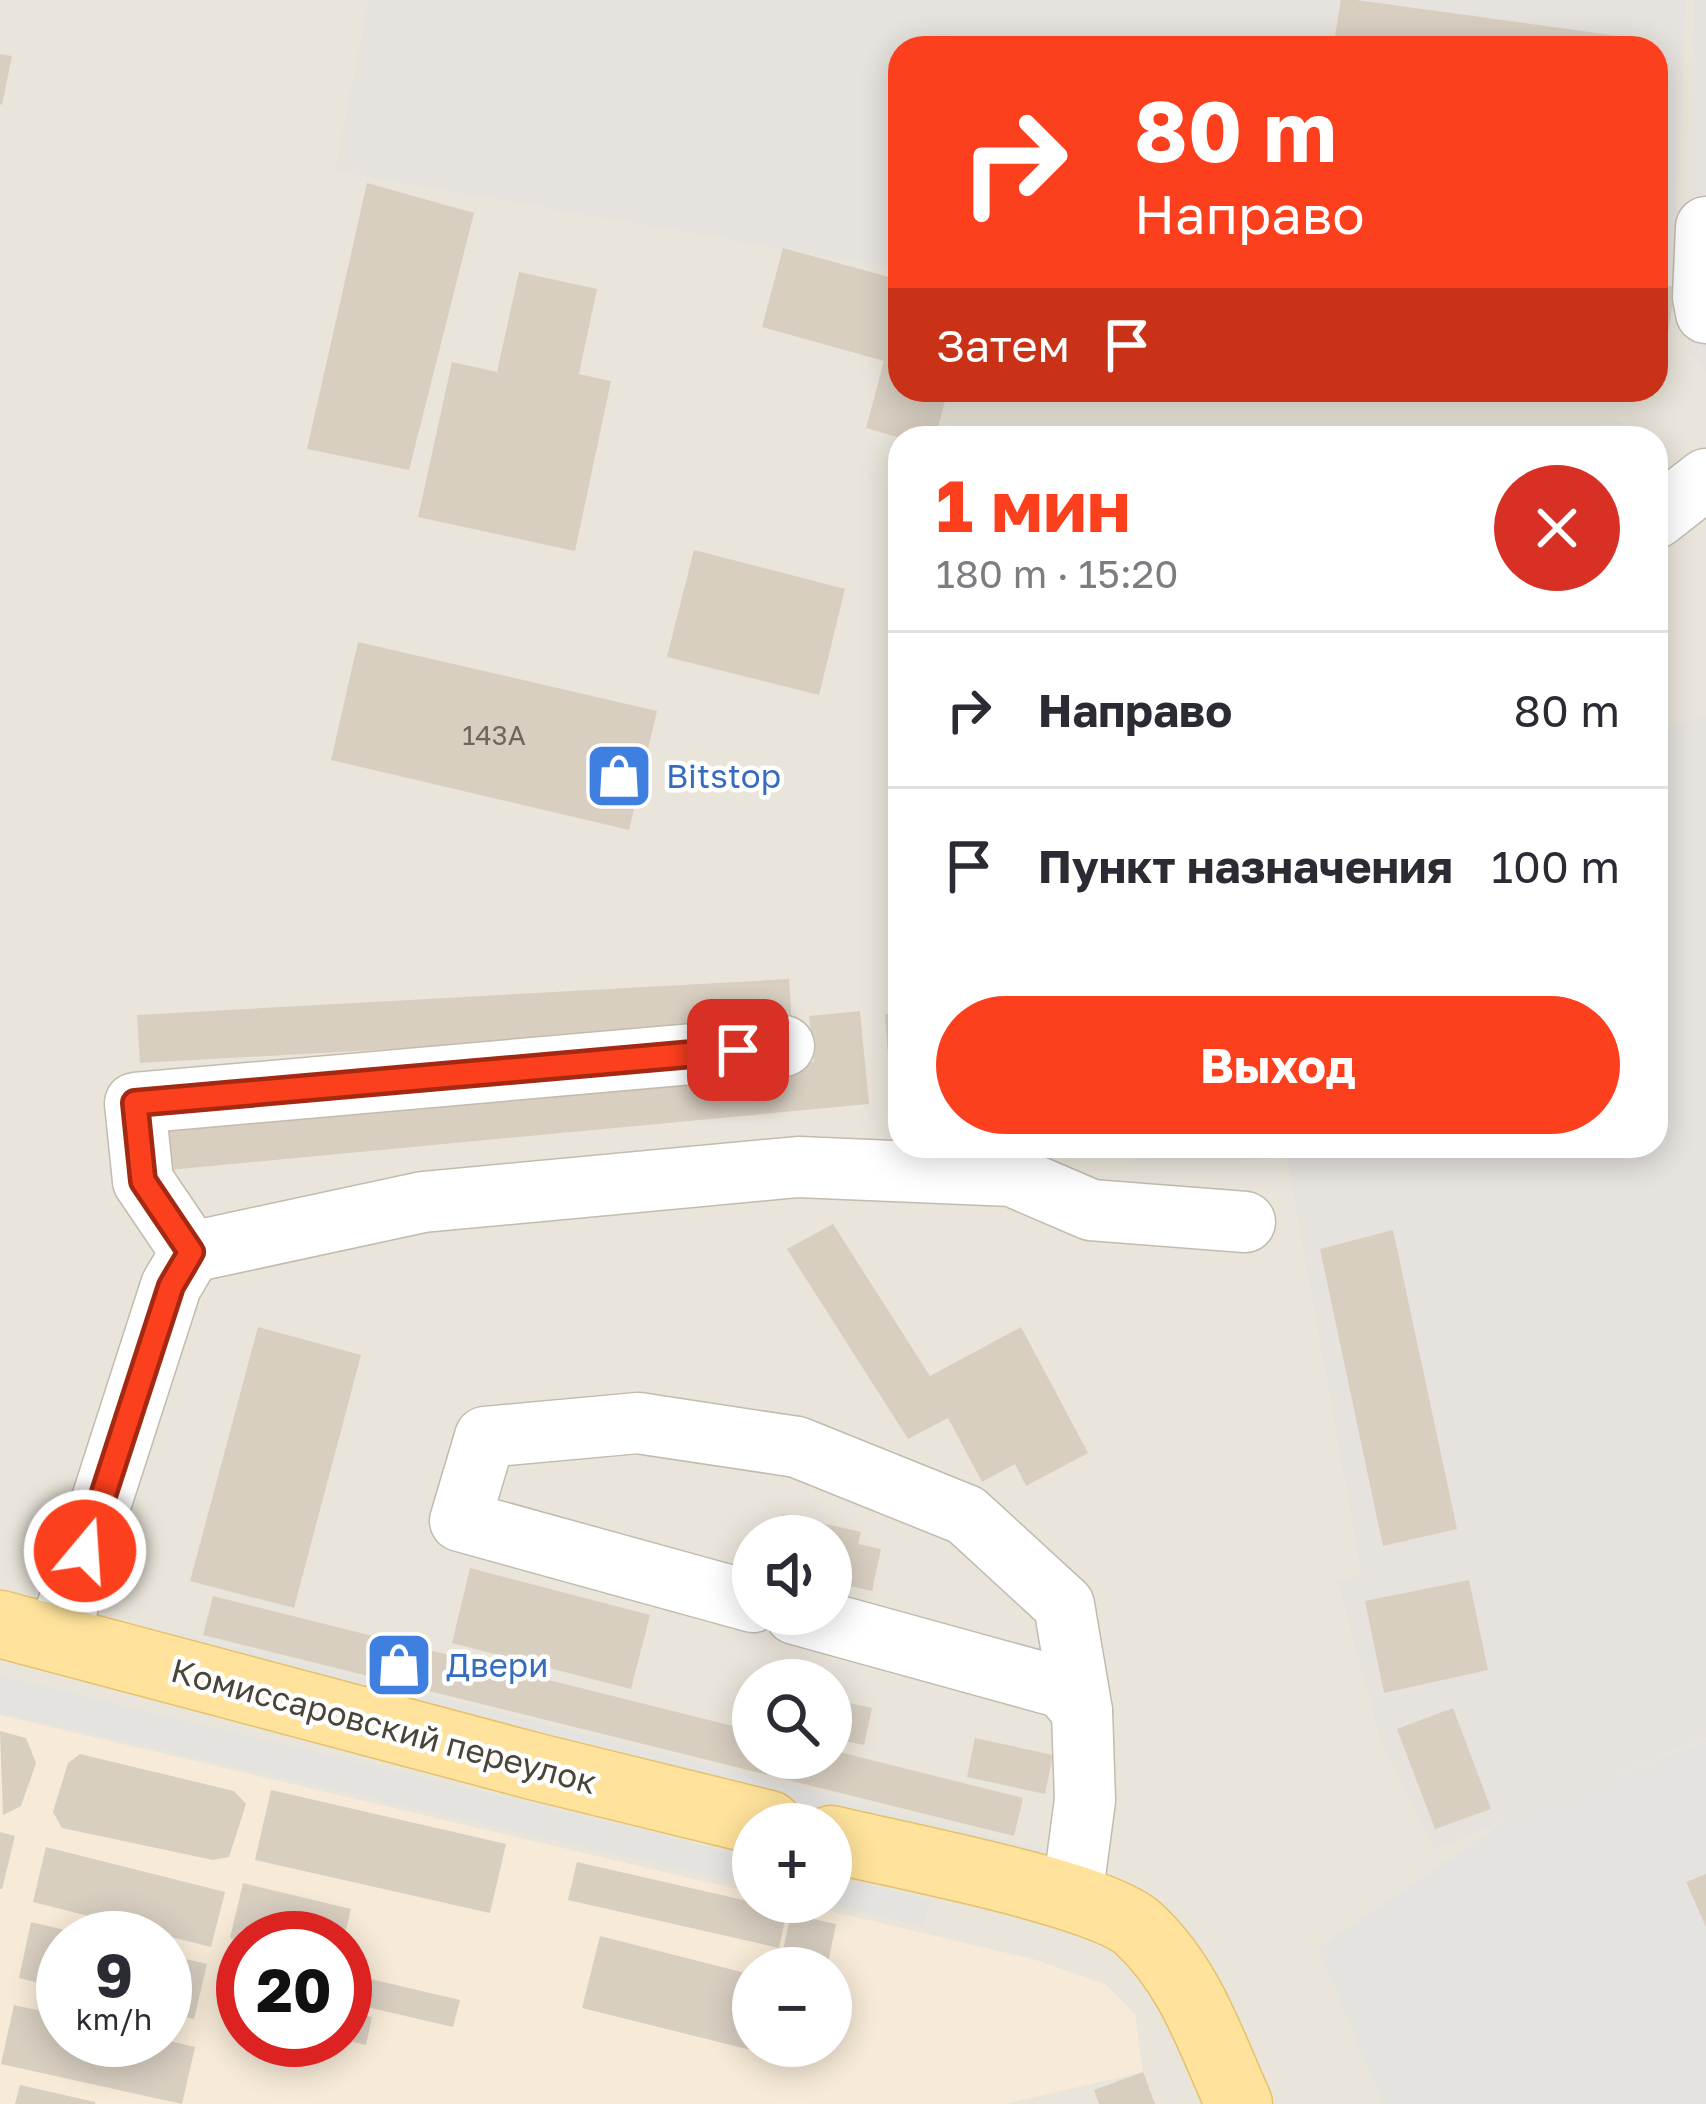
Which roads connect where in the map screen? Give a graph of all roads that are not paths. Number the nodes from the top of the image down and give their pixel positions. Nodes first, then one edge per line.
1 (1706, 227) edge
2 (1705, 301) edge
3 (1706, 479) edge
4 (1668, 509) edge
5 (784, 1046) dead end
6 (1022, 1161) edge
7 (1245, 1222) dead end
8 (191, 1252) junction
9 (732, 1596) edge
10 (852, 1630) edge
11 (28, 1632) edge
12 (1082, 1711) junction
13 (732, 1815) edge
14 (852, 1844) edge
15 (1072, 1898) junction
16 (1239, 2104) edge

1 - 2 lane
3 - 4 lane
5 - 8 lane
6 - 7 lane
6 - 8 lane
8 - 11 lane
9 - 12 lane
10 - 12 lane
11 - 13 main road, Комиссаровский переулок
12 - 15 lane
14 - 15 main road
15 - 16 main road

